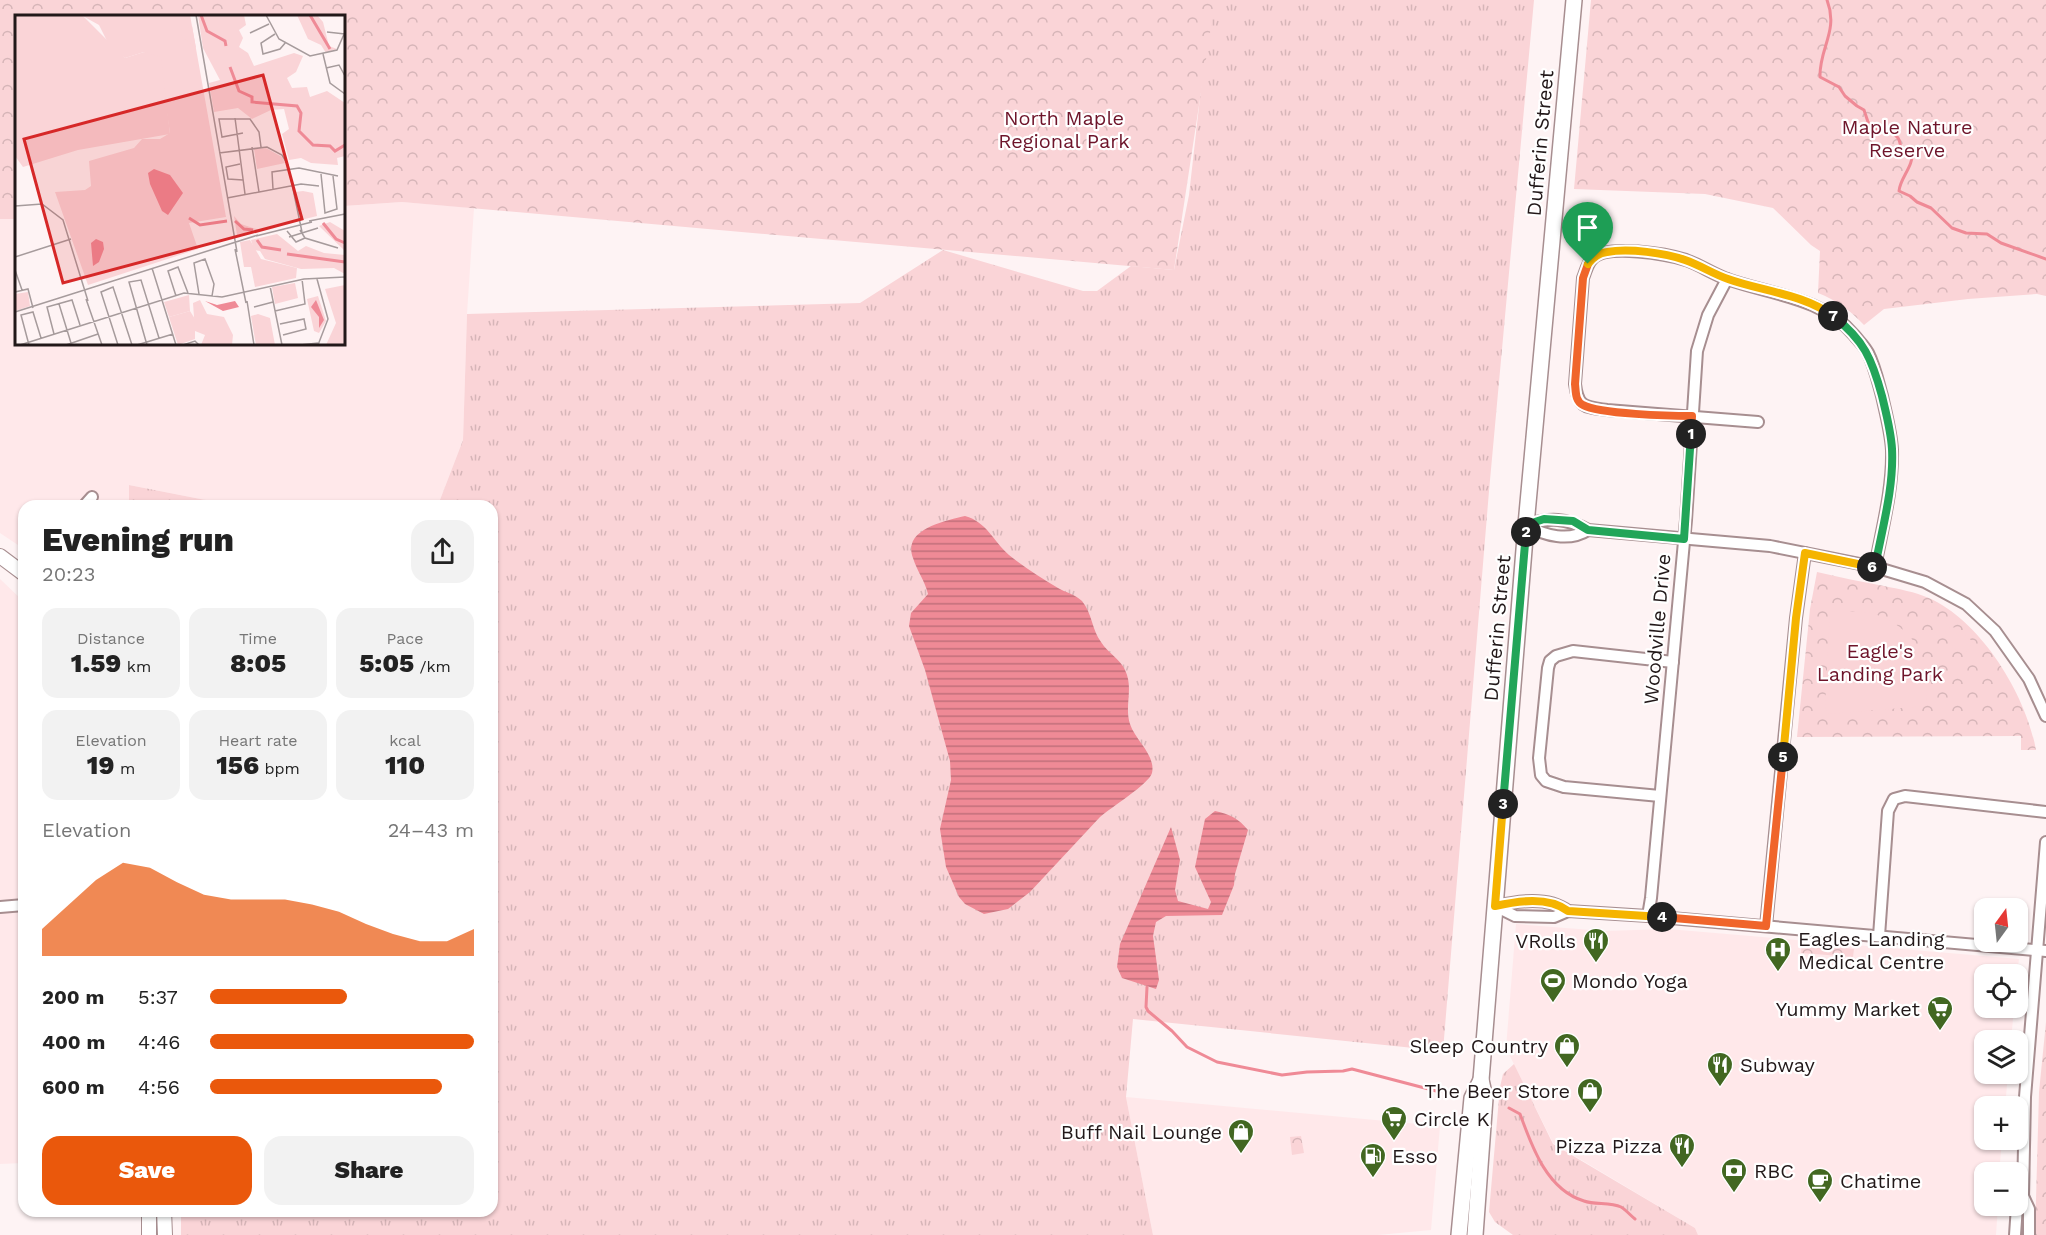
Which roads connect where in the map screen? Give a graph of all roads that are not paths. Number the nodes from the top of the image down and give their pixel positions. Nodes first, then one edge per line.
1 (1574, 0) edge
2 (1727, 279) junction
3 (1692, 416) junction
4 (1758, 422) dead end
5 (1526, 525) junction
6 (1588, 530) junction
7 (1684, 539) junction
8 (1805, 553) junction
9 (0, 556) edge
10 (1875, 567) junction
11 (18, 570) edge
12 (1673, 662) junction
13 (2046, 716) edge
14 (1660, 796) junction
15 (2046, 812) edge
16 (2046, 842) edge
17 (18, 906) edge
18 (1495, 906) junction
19 (0, 907) edge
20 (1648, 916) junction
21 (1766, 926) junction
22 (1879, 936) junction
23 (2042, 950) edge
24 (1481, 1080) junction
25 (2021, 1162) edge
26 (2028, 1208) edge
27 (2017, 1216) edge
28 (149, 1217) edge
29 (164, 1217) edge
30 (150, 1235) edge
31 (165, 1235) edge
32 (1459, 1235) edge
33 (1475, 1235) edge
34 (2015, 1235) edge
35 (2029, 1235) edge

1 - 5 main road, Dufferin Street
2 - 3 street, Woodville Drive
2 - 3 street
2 - 10 street
3 - 4 street
3 - 7 street, Woodville Drive
5 - 6 street
5 - 6 street
5 - 18 main road, Dufferin Street
6 - 7 street
7 - 8 street
7 - 12 street, Woodville Drive
8 - 10 street
8 - 21 street
9 - 11 street
10 - 13 street
12 - 14 street, Woodville Drive
12 - 14 street
14 - 20 street, Woodville Drive
15 - 22 street
16 - 23 street
17 - 19 street
18 - 20 street
18 - 24 main road, Dufferin Street
20 - 21 street
21 - 22 street
22 - 23 street
23 - 25 street
24 - 32 main road, Dufferin Street
24 - 33 main road, Dufferin Street
26 - 35 street
27 - 34 street
28 - 30 street
29 - 31 street

